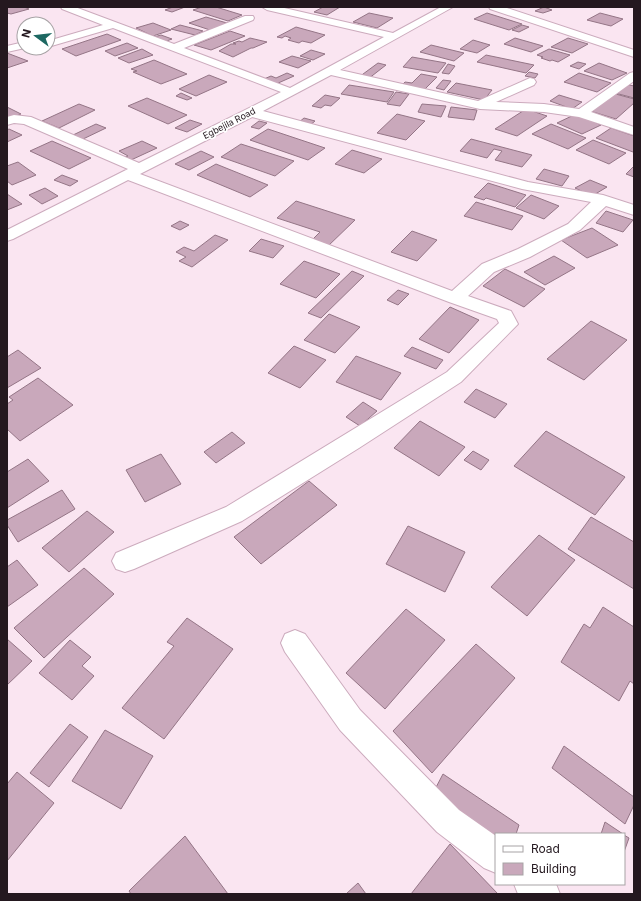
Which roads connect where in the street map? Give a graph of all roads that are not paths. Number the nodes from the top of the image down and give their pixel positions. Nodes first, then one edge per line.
1 (66, 7) edge
2 (267, 7) edge
3 (448, 7) edge
4 (494, 7) edge
5 (249, 18) dead end
6 (114, 25) junction
7 (394, 36) junction
8 (56, 42) edge
9 (173, 48) junction
10 (634, 54) edge
11 (329, 71) junction
12 (634, 76) edge
13 (530, 82) dead end
14 (291, 92) junction
15 (480, 105) junction
16 (250, 112) junction
17 (581, 113) junction
18 (7, 120) edge
19 (634, 132) edge
20 (134, 172) junction
21 (603, 200) junction
22 (634, 210) edge
23 (7, 236) edge
24 (455, 298) junction
25 (125, 561) dead end
26 (294, 643) dead end
27 (495, 855) edge
28 (532, 885) edge
29 (543, 894) edge

1 - 6 street
2 - 7 street
3 - 7 street, Egbejila Road
4 - 10 street
5 - 9 street
6 - 8 street
6 - 9 street
7 - 11 street, Egbejila Road
9 - 14 street
11 - 14 street, Egbejila Road
11 - 15 street
12 - 17 street
13 - 15 street
14 - 16 street, Egbejila Road
15 - 17 street
16 - 20 street, Egbejila Road
16 - 21 street
17 - 19 street
18 - 20 street
20 - 23 street, Egbejila Road
20 - 24 street
21 - 22 street
21 - 24 street
24 - 25 street
26 - 27 street
28 - 29 street

